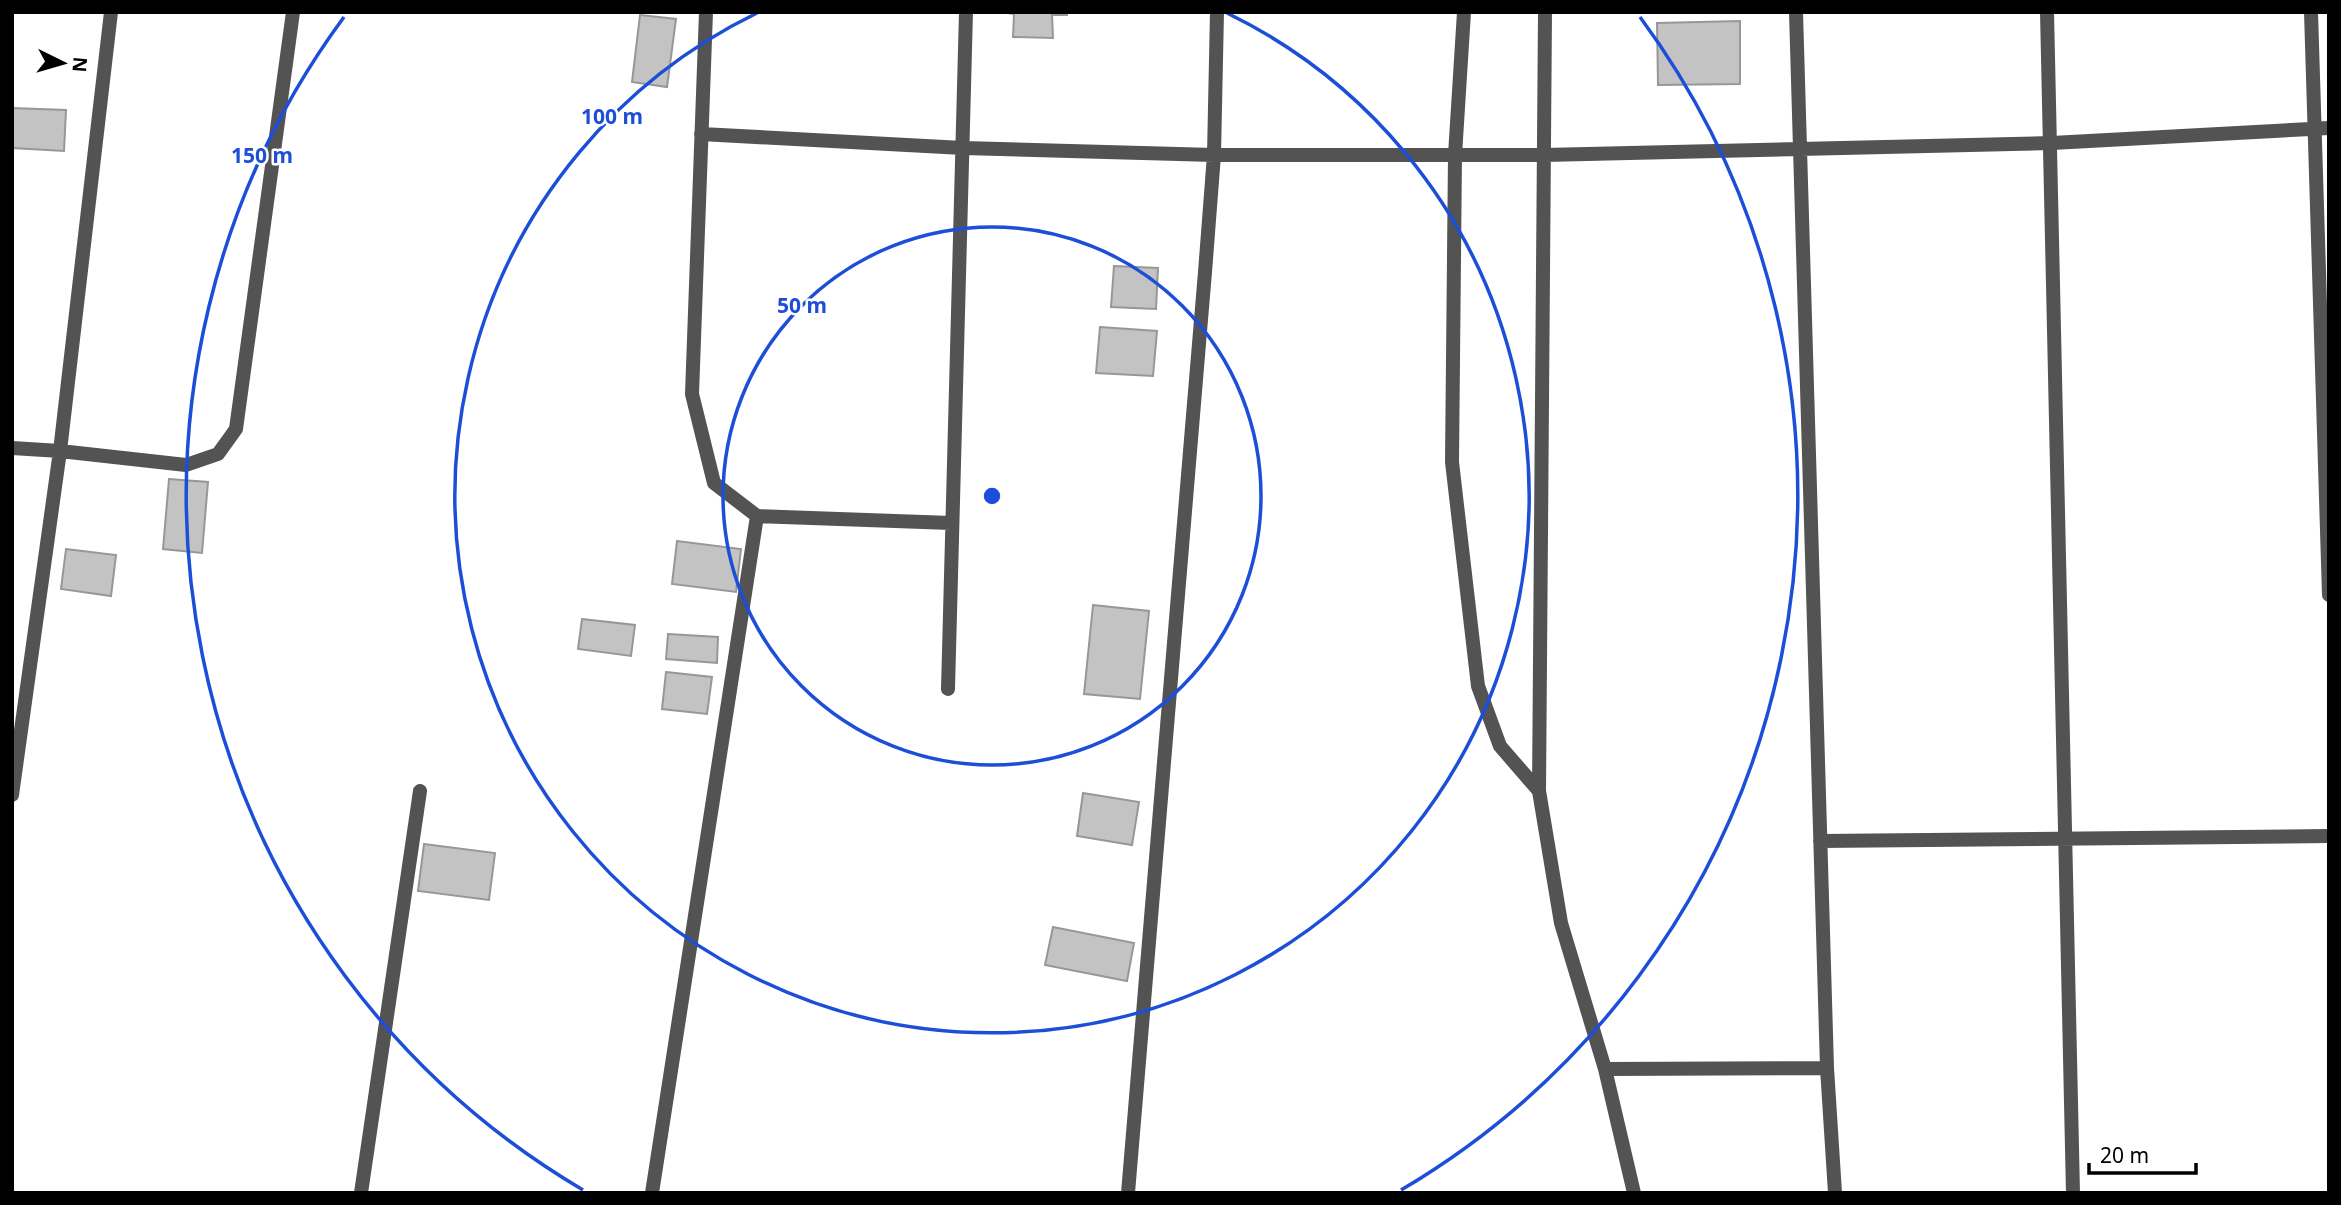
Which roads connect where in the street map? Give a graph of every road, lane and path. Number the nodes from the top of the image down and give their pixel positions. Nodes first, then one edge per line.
1 (111, 12) edge
2 (293, 12) edge
3 (706, 12) edge
4 (966, 12) edge
5 (1217, 12) edge
6 (1464, 12) edge
7 (1545, 12) edge
8 (1796, 12) edge
9 (2047, 12) edge
10 (2311, 12) edge
11 (2329, 128) edge
12 (2313, 129) junction
13 (701, 134) junction
14 (2052, 143) junction
15 (1799, 147) junction
16 (963, 148) junction
17 (1214, 155) junction
18 (1455, 155) junction
19 (1544, 155) junction
20 (12, 448) edge
21 (60, 451) junction
22 (757, 516) junction
23 (951, 523) junction
24 (2329, 595) edge
25 (947, 689) dead end
26 (419, 791) dead end
27 (1539, 791) junction
28 (12, 795) edge
29 (2329, 836) edge
30 (2063, 840) junction
31 (1820, 841) junction
32 (1826, 1068) junction
33 (1605, 1069) junction
34 (361, 1193) edge
35 (652, 1193) edge
36 (1128, 1193) edge
37 (1634, 1193) edge
38 (1835, 1193) edge
39 (2073, 1193) edge

1 - 21 street
2 - 21 street
3 - 13 street
4 - 16 street
5 - 17 street
6 - 18 street
7 - 19 street
8 - 15 street
9 - 14 street
10 - 12 street
11 - 12 street
12 - 14 street
12 - 24 street
13 - 16 street
13 - 22 street
14 - 15 street
14 - 30 street
15 - 19 street
15 - 31 street
16 - 17 street
16 - 23 street
17 - 18 street
17 - 36 street
18 - 19 street
18 - 27 street
19 - 27 street
20 - 21 street
21 - 28 street
22 - 23 street
22 - 35 street
23 - 25 street
26 - 34 street
27 - 33 street
29 - 30 street
30 - 31 street
30 - 39 street
31 - 32 street
32 - 33 street
32 - 38 street
33 - 37 street

